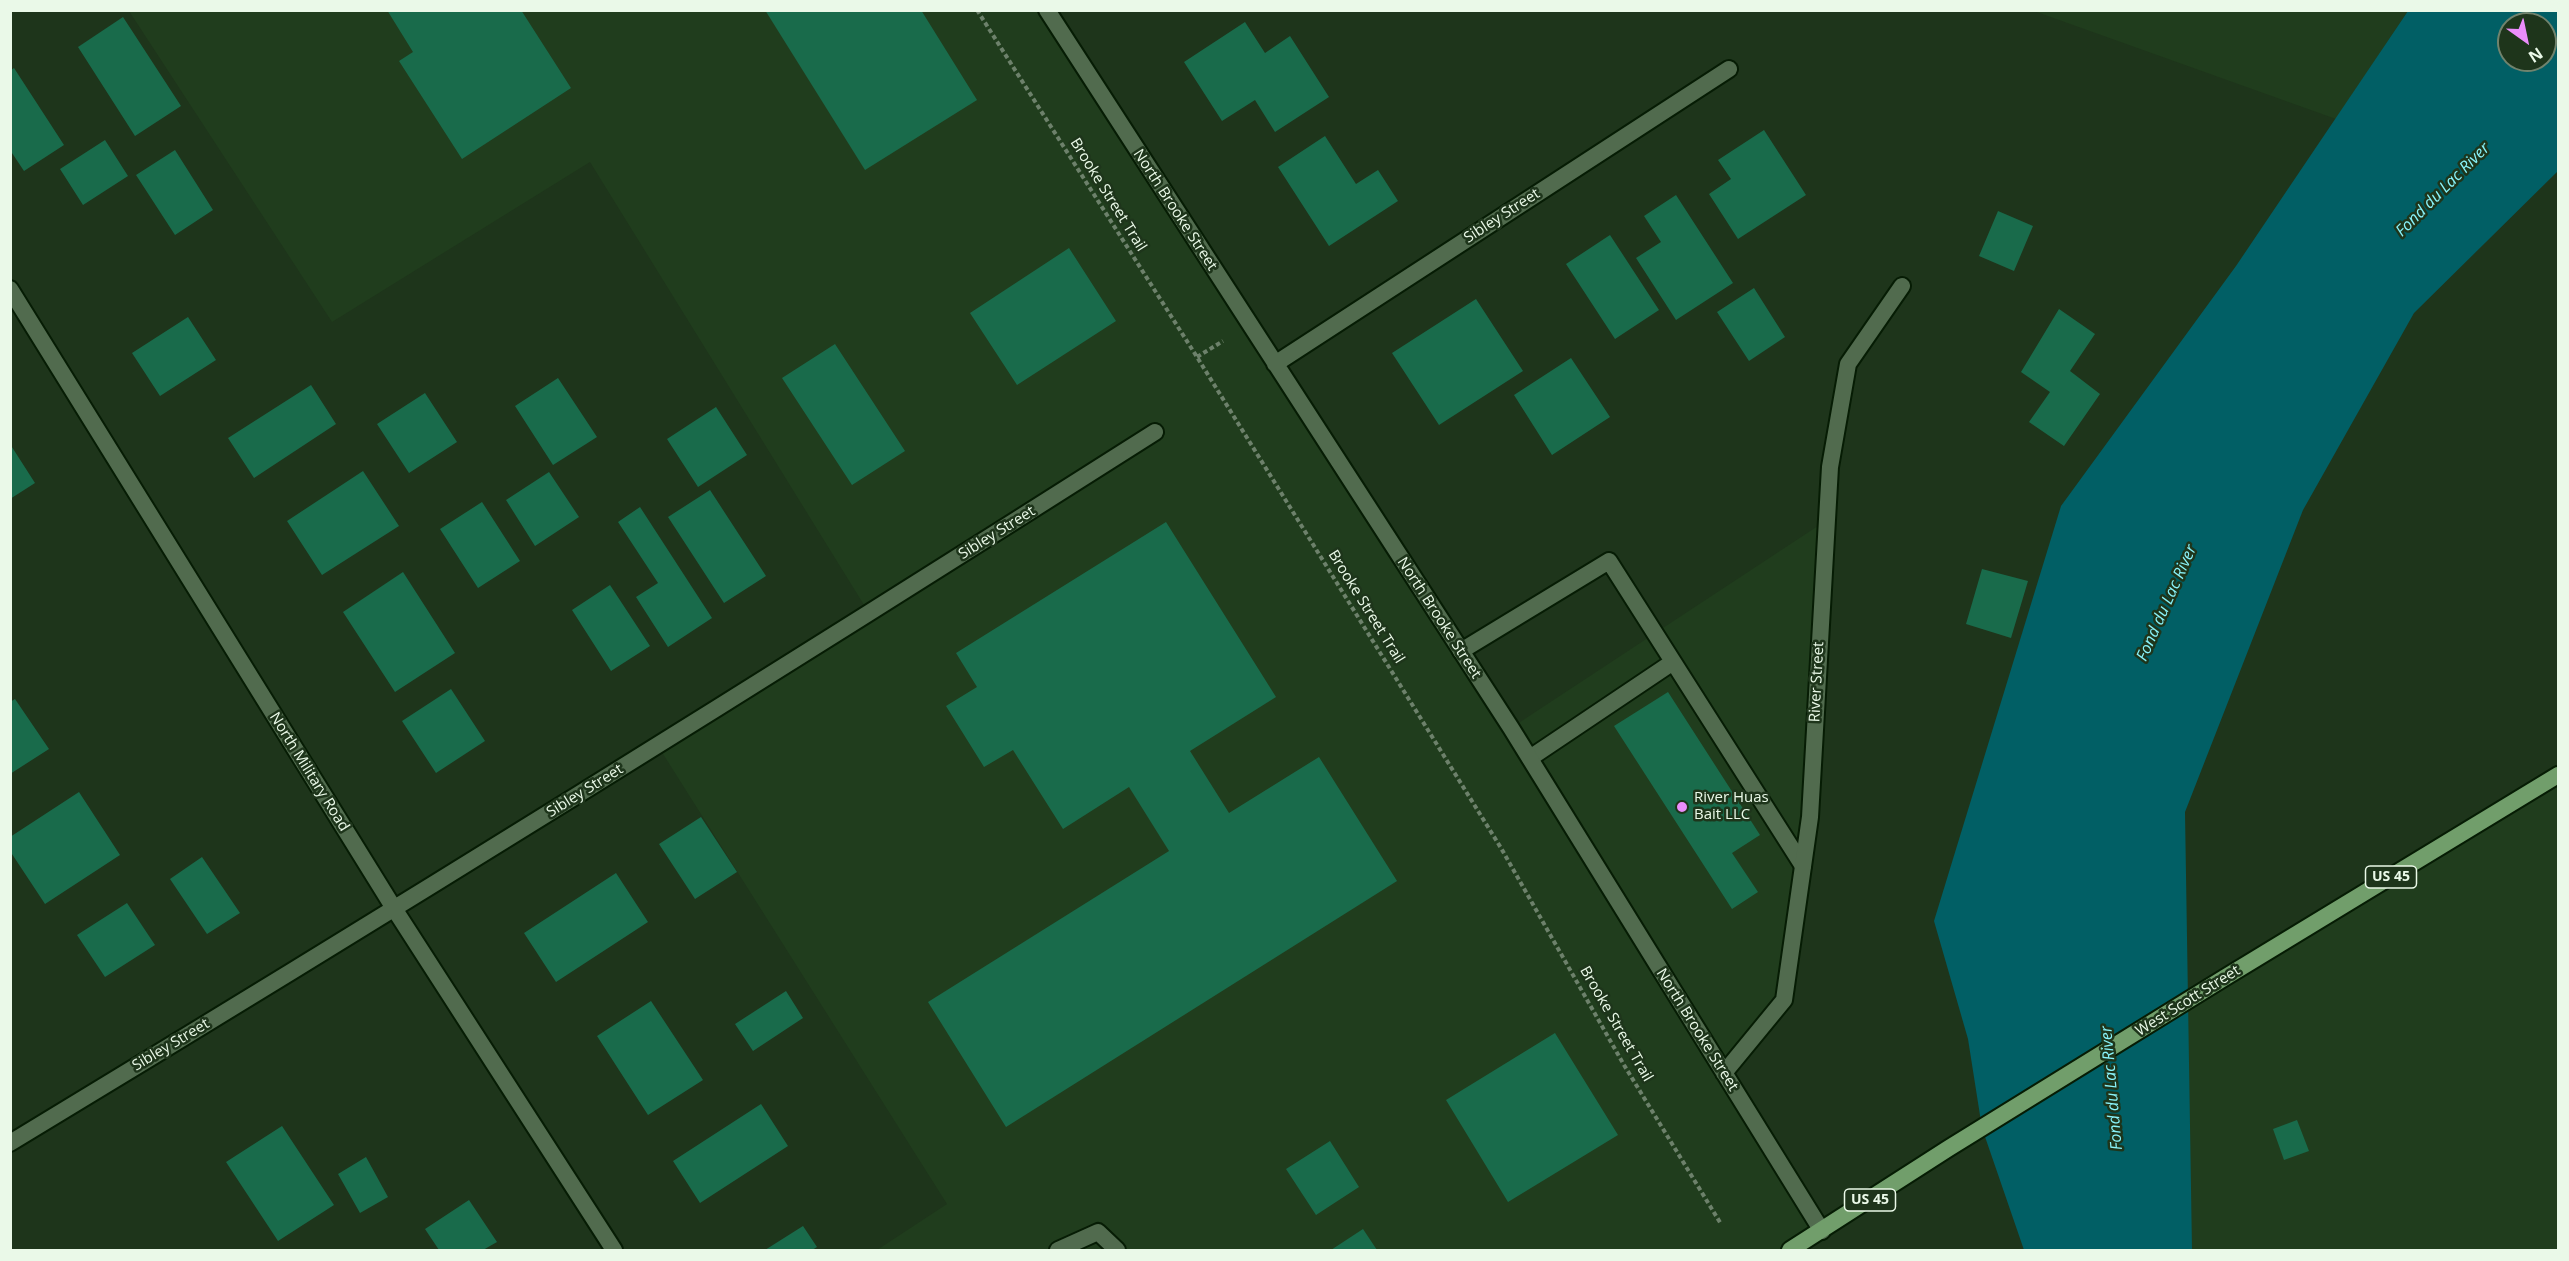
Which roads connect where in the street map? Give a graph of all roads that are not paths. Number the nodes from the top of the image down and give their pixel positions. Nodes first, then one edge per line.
1 (1047, 10) edge
2 (1729, 69) dead end
3 (1902, 286) dead end
4 (10, 290) edge
5 (1275, 364) junction
6 (1155, 432) dead end
7 (1461, 651) junction
8 (1673, 662) junction
9 (1530, 758) junction
10 (2559, 775) edge
11 (1803, 866) junction
12 (394, 910) junction
13 (1724, 1073) junction
14 (10, 1143) edge
15 (1822, 1231) junction
16 (614, 1251) edge
17 (1058, 1251) edge
18 (1117, 1251) edge
19 (1790, 1251) edge

1 - 5 street, North Brooke Street
2 - 5 street, Sibley Street
3 - 11 street, River Street
4 - 12 street, North Military Road
5 - 7 street, North Brooke Street
6 - 12 street, Sibley Street
7 - 8 street
7 - 9 street, North Brooke Street
8 - 9 street
8 - 11 street
9 - 13 street, North Brooke Street
10 - 15 main road, West Scott Street / US 45
11 - 13 street, River Street
12 - 14 street, Sibley Street
12 - 16 street, North Military Road
13 - 15 street, North Brooke Street
15 - 19 main road, West Scott Street / US 45
17 - 18 street

